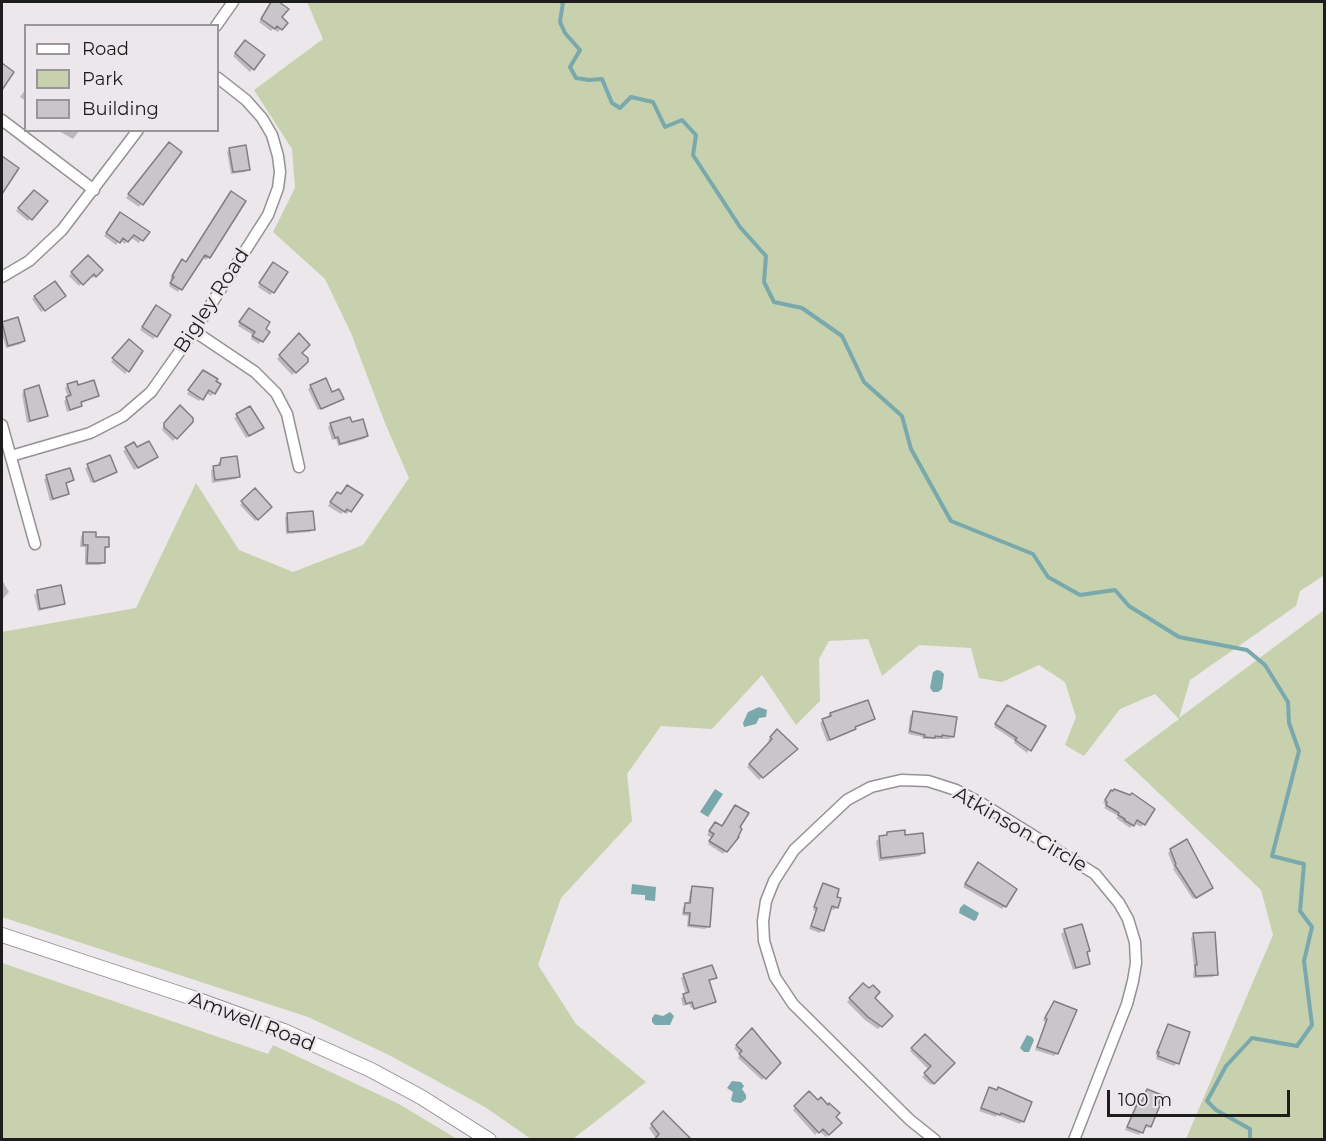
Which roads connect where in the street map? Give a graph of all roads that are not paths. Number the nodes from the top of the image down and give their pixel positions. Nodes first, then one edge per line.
1 (233, 2) edge
2 (217, 24) edge
3 (219, 79) edge
4 (2, 120) edge
5 (137, 132) edge
6 (94, 190) junction
7 (2, 277) edge
8 (194, 331) junction
9 (2, 425) edge
10 (11, 456) junction
11 (299, 467) dead end
12 (35, 544) dead end
13 (2, 935) edge
14 (489, 1140) edge
15 (935, 1140) edge
16 (1074, 1140) edge

1 - 2 street
3 - 8 street, Bigley Road
4 - 6 street
5 - 6 street
6 - 7 street
8 - 10 street, Bigley Road
8 - 11 street
9 - 10 street
10 - 12 street
13 - 14 main road, Amwell Road
15 - 16 street, Atkinson Circle

